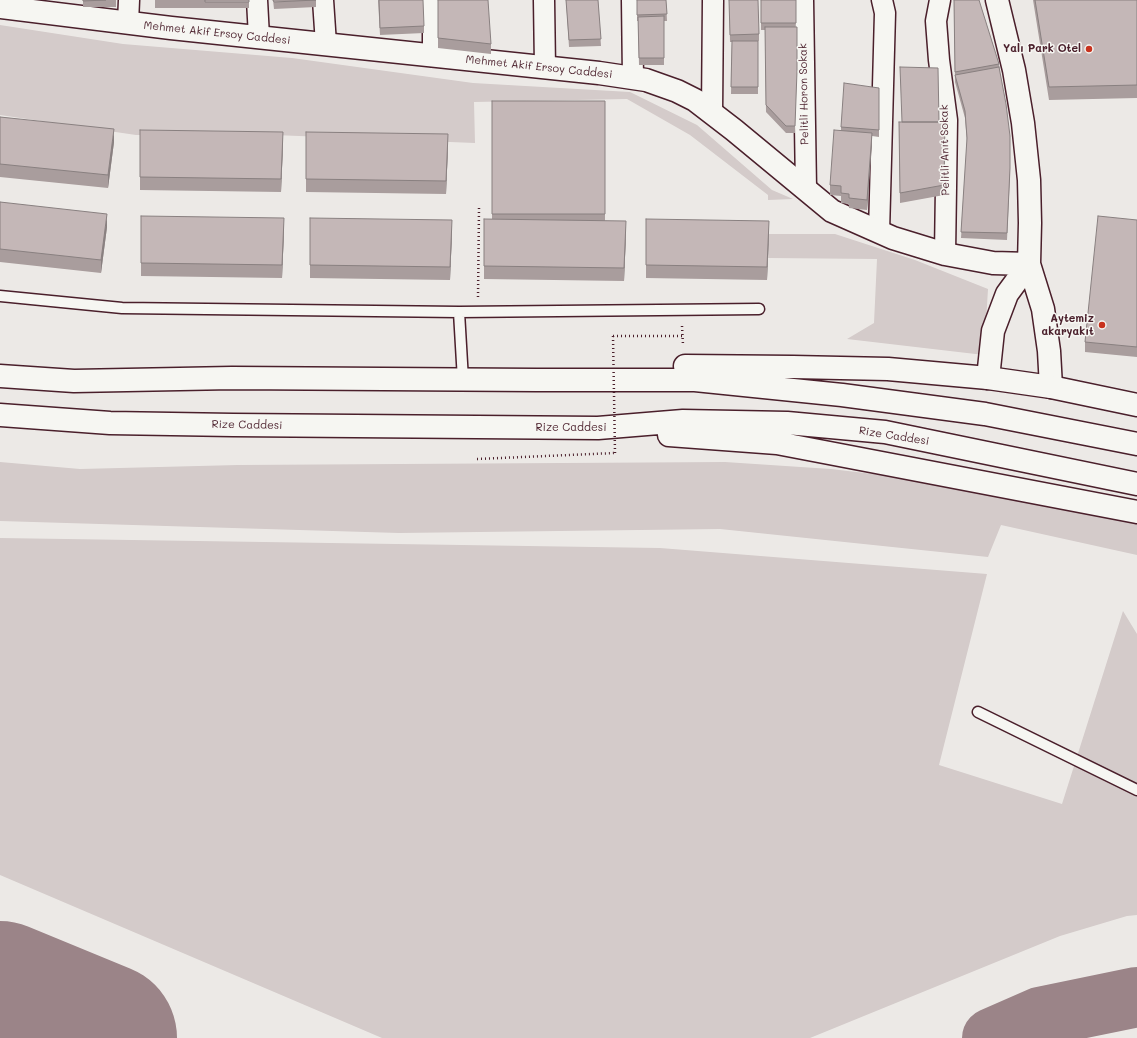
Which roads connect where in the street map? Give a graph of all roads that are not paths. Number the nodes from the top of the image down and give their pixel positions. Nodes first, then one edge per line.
1 (128, 0) edge
2 (257, 0) edge
3 (323, 0) edge
4 (433, 0) edge
5 (544, 0) edge
6 (632, 0) edge
7 (713, 0) edge
8 (803, 0) edge
9 (882, 0) edge
10 (940, 0) edge
11 (997, 0) edge
12 (0, 7) edge
13 (128, 23) junction
14 (259, 37) junction
15 (326, 44) junction
16 (433, 56) junction
17 (545, 67) junction
18 (633, 78) junction
19 (712, 113) junction
20 (806, 188) junction
21 (879, 232) junction
22 (945, 254) junction
23 (1029, 264) junction
24 (0, 296) edge
25 (760, 309) dead end
26 (459, 312) junction
27 (0, 376) edge
28 (988, 378) junction
29 (463, 380) junction
30 (562, 380) junction
31 (1051, 387) junction
32 (1137, 405) edge
33 (0, 415) edge
34 (598, 428) junction
35 (1137, 444) edge
36 (1137, 484) edge
37 (1137, 512) edge
38 (978, 712) dead end
39 (1137, 790) edge

1 - 13 street
2 - 14 street
3 - 15 street
4 - 16 street
5 - 17 street
6 - 18 street
7 - 19 street
8 - 20 street, Pelitli Horon Sokak
9 - 21 street
10 - 22 street, Pelitli Anıt Sokak
11 - 23 main road
12 - 13 main road, Mehmet Akif Ersoy Caddesi
13 - 14 main road, Mehmet Akif Ersoy Caddesi
14 - 15 main road, Mehmet Akif Ersoy Caddesi
15 - 16 main road, Mehmet Akif Ersoy Caddesi
16 - 17 main road, Mehmet Akif Ersoy Caddesi
17 - 18 main road, Mehmet Akif Ersoy Caddesi
18 - 19 main road, Mehmet Akif Ersoy Caddesi
19 - 20 main road, Mehmet Akif Ersoy Caddesi
20 - 21 main road, Mehmet Akif Ersoy Caddesi
21 - 22 main road, Mehmet Akif Ersoy Caddesi
22 - 23 main road, Mehmet Akif Ersoy Caddesi
23 - 28 main road
23 - 31 main road
24 - 26 lane
25 - 26 lane
26 - 29 lane
27 - 29 main road
28 - 30 main road
28 - 31 main road
29 - 30 main road
30 - 35 main road
31 - 32 main road
33 - 34 main road, Rize Caddesi
34 - 36 main road, Rize Caddesi
34 - 37 main road
38 - 39 lane

